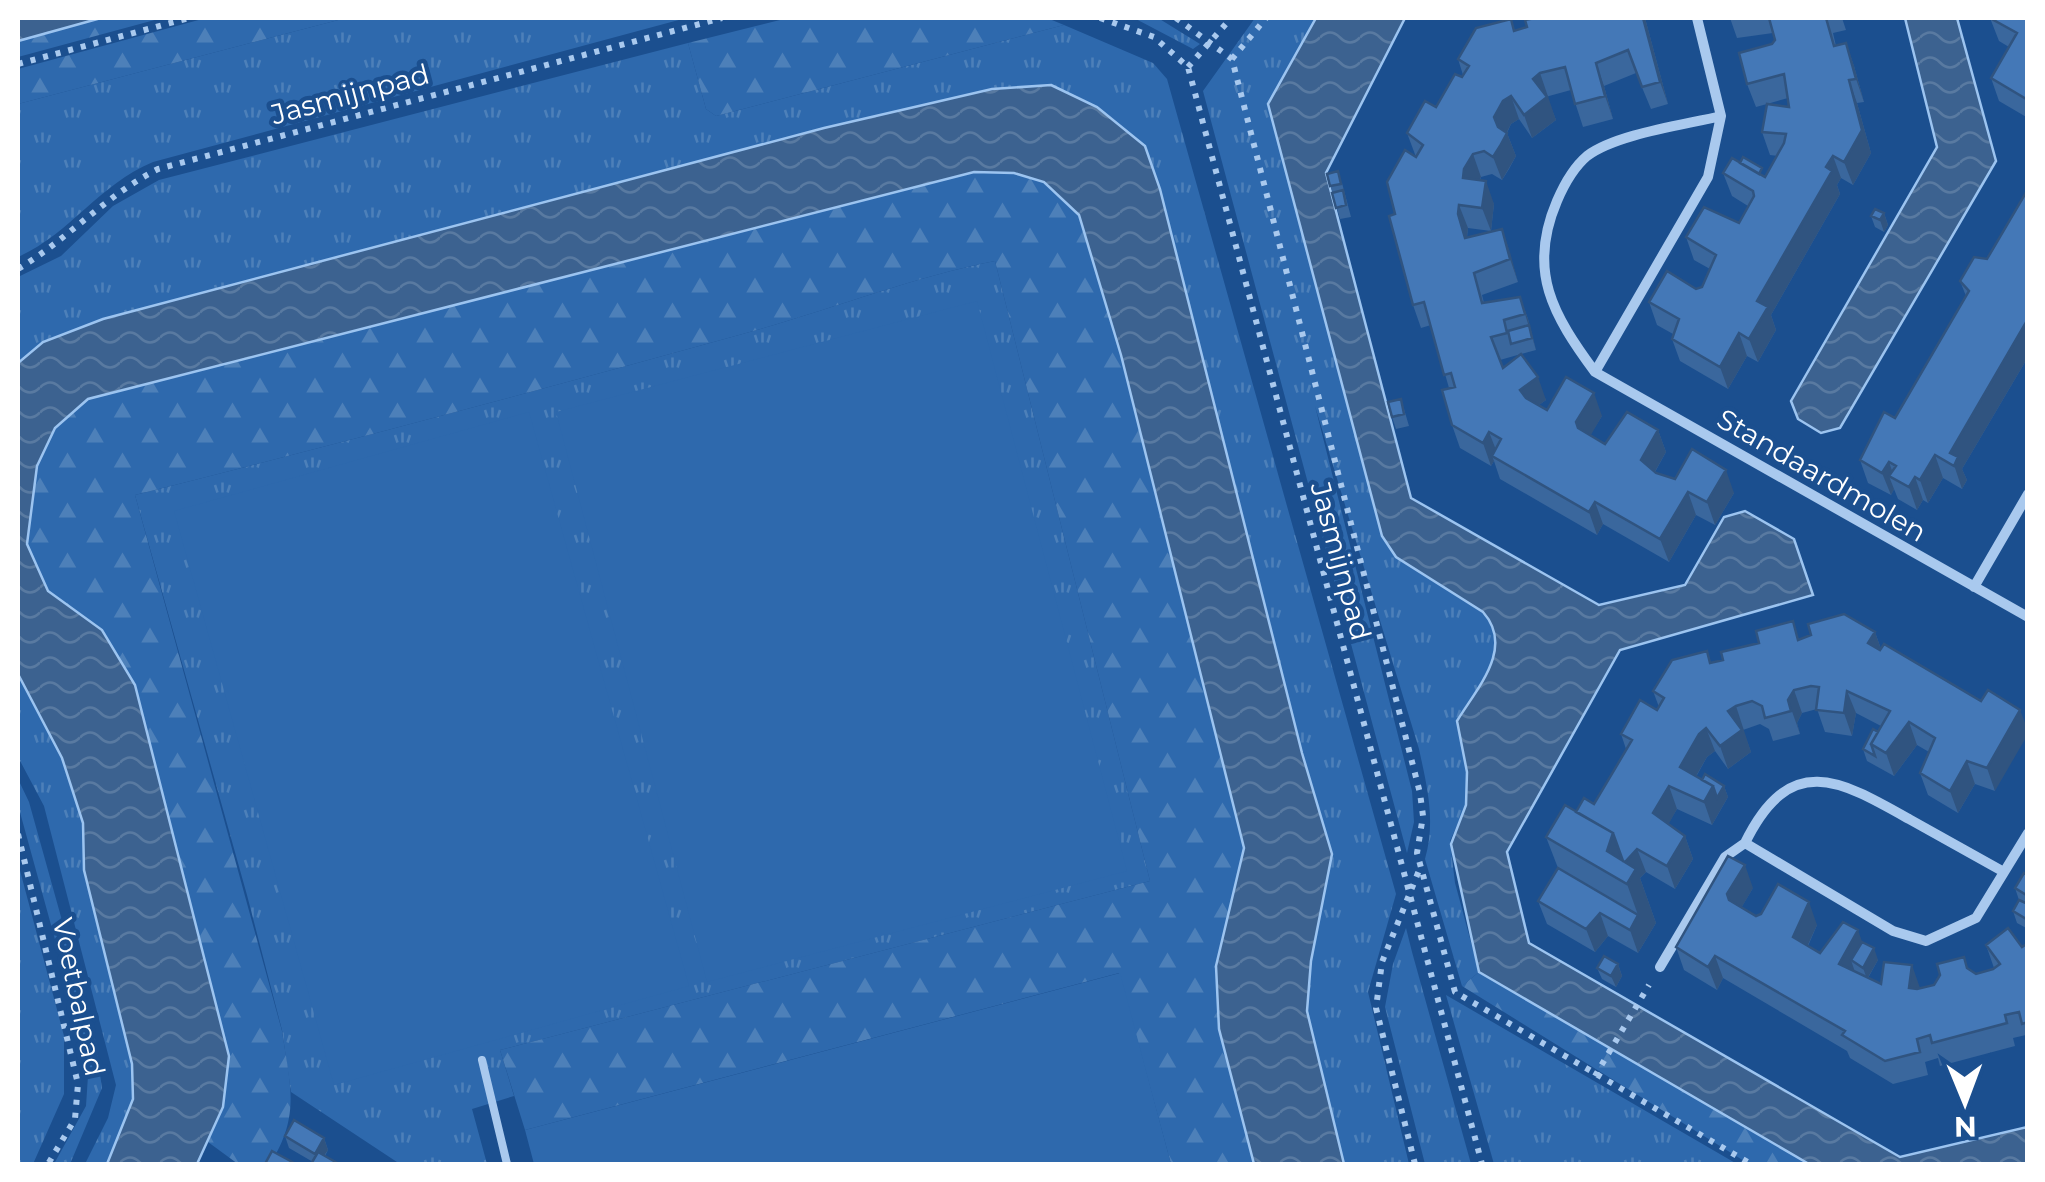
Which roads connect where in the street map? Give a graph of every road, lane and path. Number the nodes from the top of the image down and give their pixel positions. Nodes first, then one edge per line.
1 (189, 18) edge
2 (722, 18) edge
3 (1100, 18) edge
4 (1176, 18) edge
5 (1231, 18) edge
6 (1266, 18) edge
7 (1697, 18) edge
8 (1212, 42) junction
9 (1232, 59) junction
10 (18, 64) edge
11 (1188, 66) junction
12 (1721, 116) junction
13 (18, 270) edge
14 (1595, 372) junction
15 (2028, 494) edge
16 (1974, 587) junction
17 (2028, 617) edge
18 (2028, 833) edge
19 (18, 834) edge
20 (1745, 843) junction
21 (1420, 867) junction
22 (2004, 872) junction
23 (1408, 897) junction
24 (1660, 966) dead end
25 (1644, 994) dead end
26 (482, 1060) dead end
27 (1595, 1076) junction
28 (48, 1164) edge
29 (508, 1164) edge
30 (1415, 1164) edge
31 (1482, 1164) edge
32 (1751, 1164) edge

1 - 10 path
2 - 13 path, Jasmijnpad
3 - 11 path
4 - 8 path
5 - 8 path
6 - 9 path
7 - 12 street
8 - 9 path
8 - 11 path
9 - 21 path
11 - 23 path, Jasmijnpad
12 - 14 street
12 - 14 street, Standaardmolen
14 - 16 street, Standaardmolen
15 - 16 street
16 - 17 street, Standaardmolen
18 - 22 street
19 - 28 path, Voetbalpad
20 - 22 street
20 - 22 street
20 - 24 street
21 - 23 path
21 - 27 path
23 - 30 path
23 - 31 path, Jasmijnpad
25 - 27 path
26 - 29 lane
27 - 32 path

